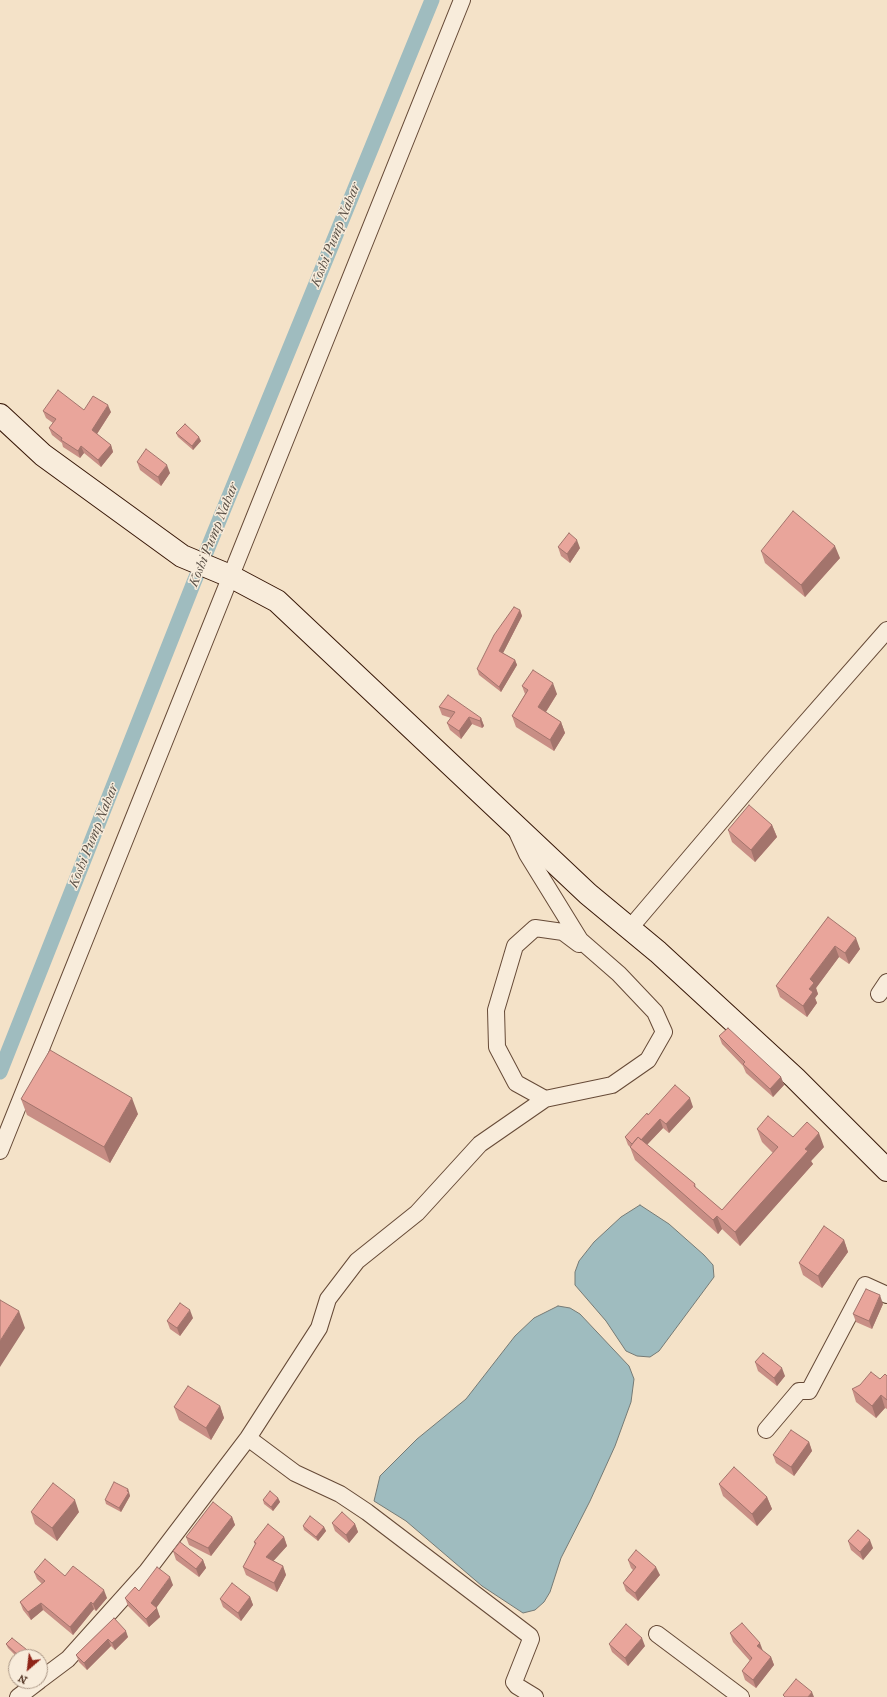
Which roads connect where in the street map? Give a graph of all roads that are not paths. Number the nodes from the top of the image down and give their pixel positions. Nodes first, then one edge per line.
1 (462, 0) edge
2 (0, 415) edge
3 (230, 576) junction
4 (887, 630) edge
5 (511, 821) junction
6 (630, 928) junction
7 (619, 974) junction
8 (545, 1099) junction
9 (0, 1151) edge
10 (887, 1170) edge
11 (887, 1295) edge
12 (766, 1430) dead end
13 (248, 1438) junction
14 (658, 1634) dead end
15 (48, 1675) edge
16 (29, 1689) edge
17 (18, 1697) edge
18 (535, 1697) edge
19 (741, 1697) edge

1 - 3 street
2 - 3 street
3 - 5 street
3 - 9 street
4 - 6 street
5 - 6 street
5 - 7 street
6 - 10 street
7 - 8 street
7 - 8 street
8 - 13 street
11 - 12 street
13 - 15 street
13 - 18 street
14 - 19 street
16 - 17 street

